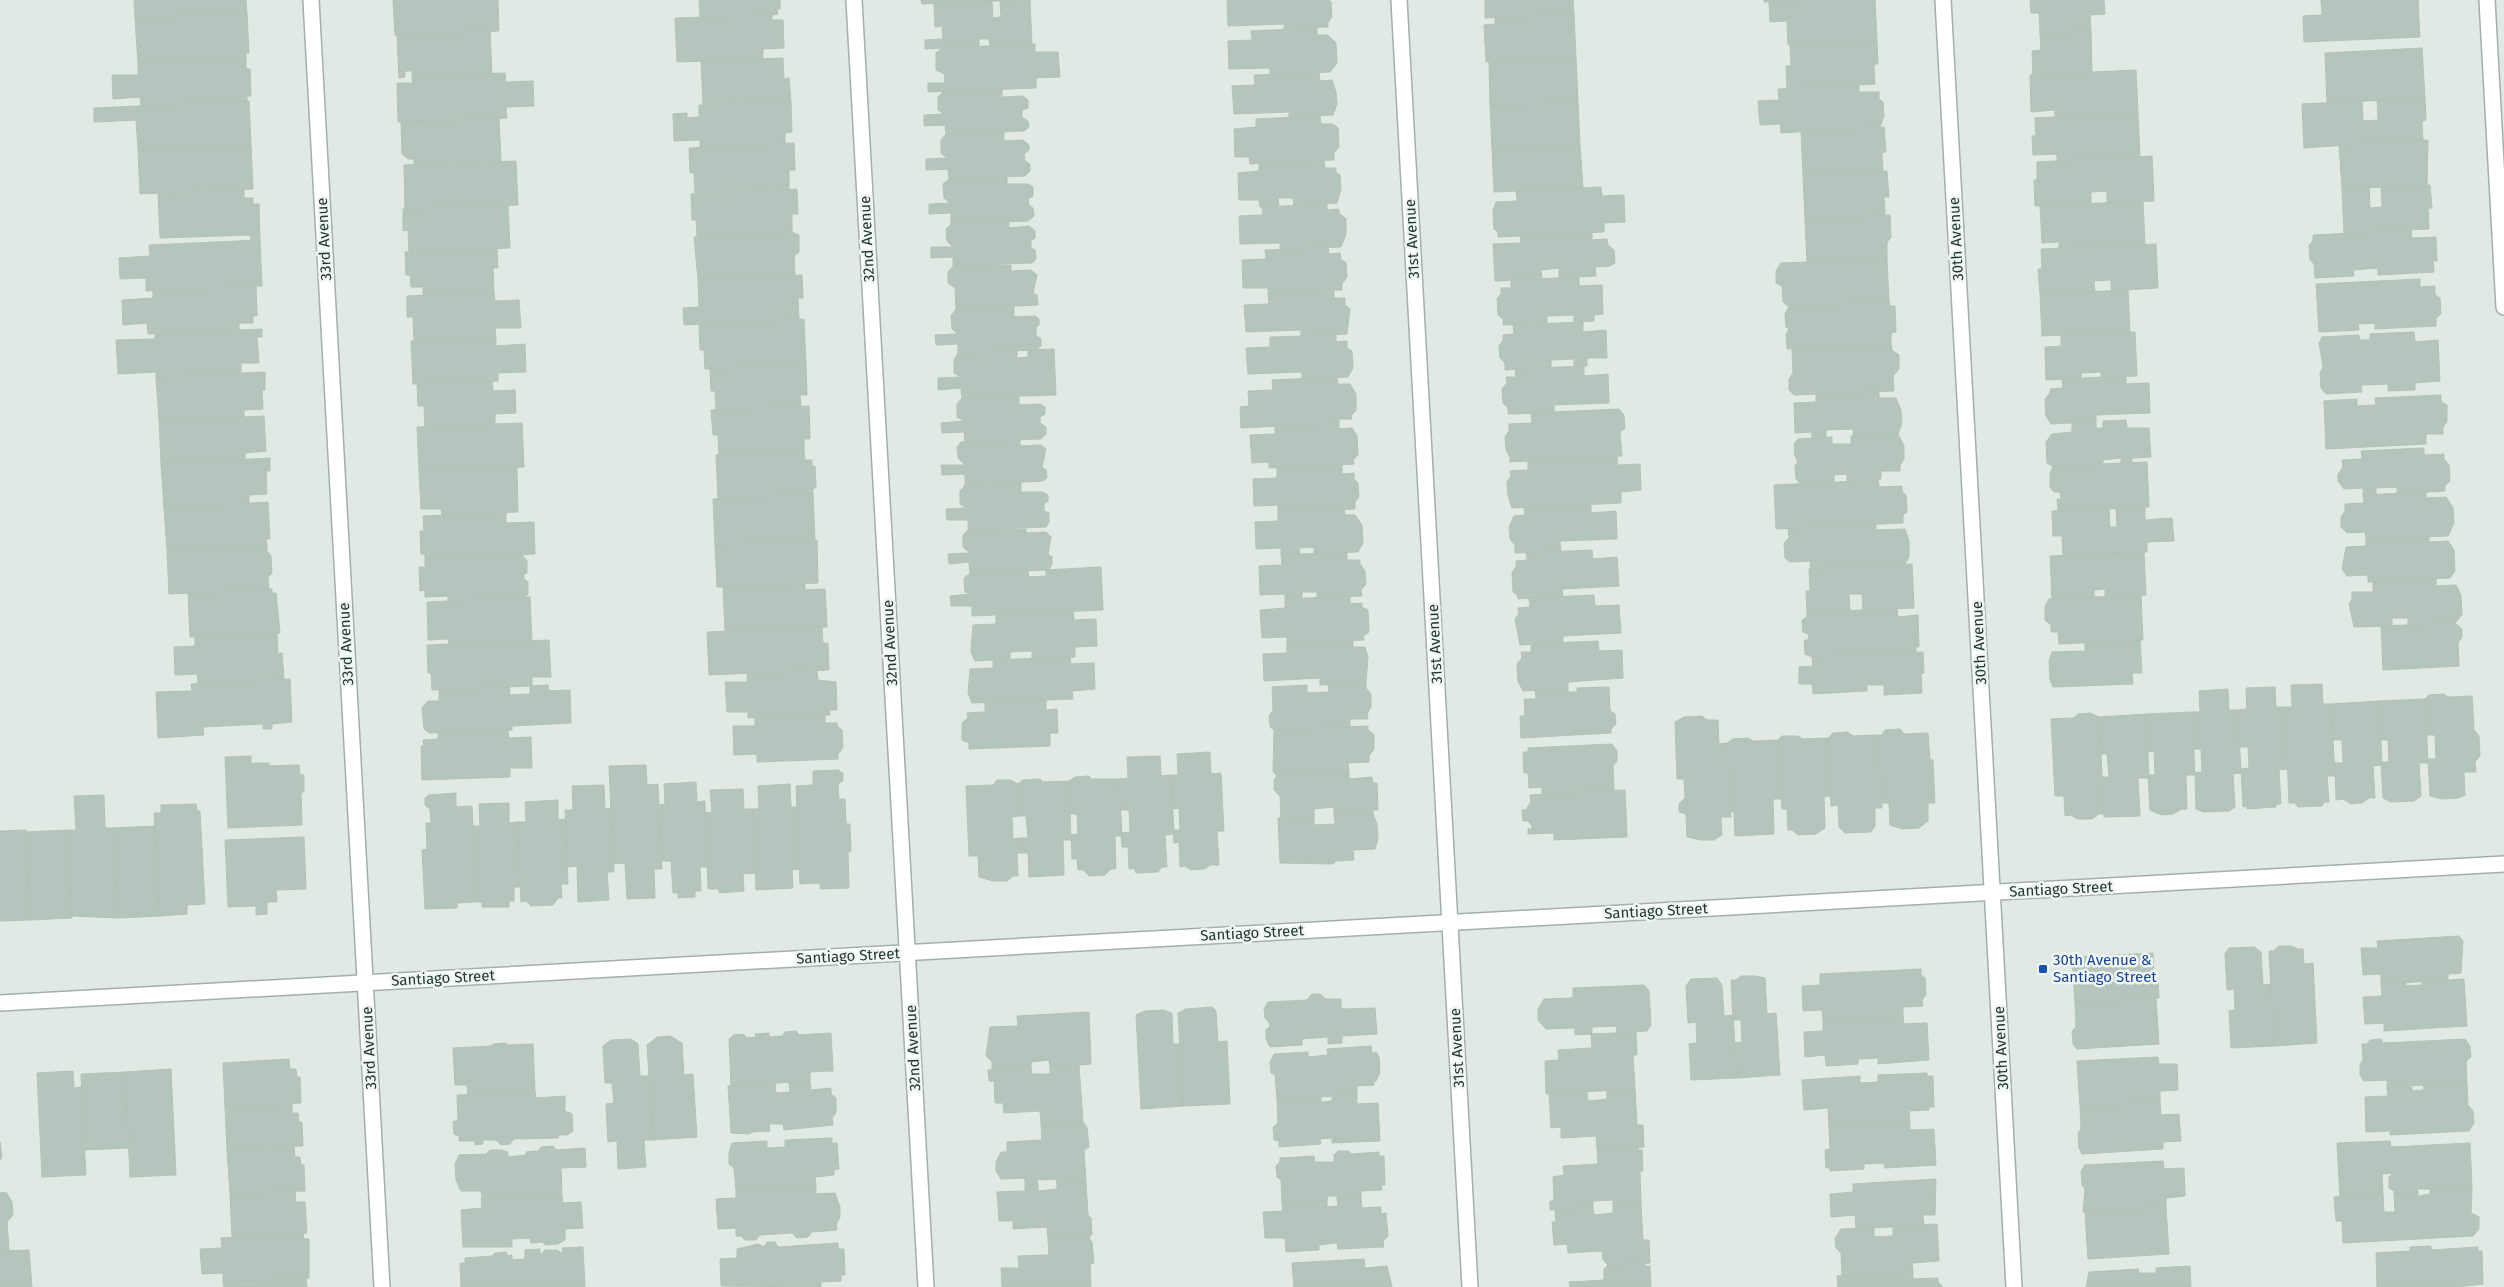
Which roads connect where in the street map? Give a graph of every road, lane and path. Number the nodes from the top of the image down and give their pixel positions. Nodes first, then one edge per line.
1 (311, 0) edge
2 (854, 0) edge
3 (1399, 0) edge
4 (1943, 0) edge
5 (2487, 0) edge
6 (2504, 307) edge
7 (2504, 864) edge
8 (1993, 893) junction
9 (1450, 923) junction
10 (908, 953) junction
11 (365, 983) junction
12 (0, 1003) edge
13 (382, 1287) edge
14 (926, 1287) edge
15 (1470, 1287) edge
16 (2014, 1287) edge

1 - 11 street, 33rd Avenue
2 - 10 street, 32nd Avenue
3 - 9 street, 31st Avenue
4 - 8 street, 30th Avenue
5 - 6 street
7 - 8 street, Santiago Street
8 - 9 street, Santiago Street
8 - 16 street, 30th Avenue
9 - 10 street, Santiago Street
9 - 15 street, 31st Avenue
10 - 11 street, Santiago Street
10 - 14 street, 32nd Avenue
11 - 12 street, Santiago Street
11 - 13 street, 33rd Avenue

